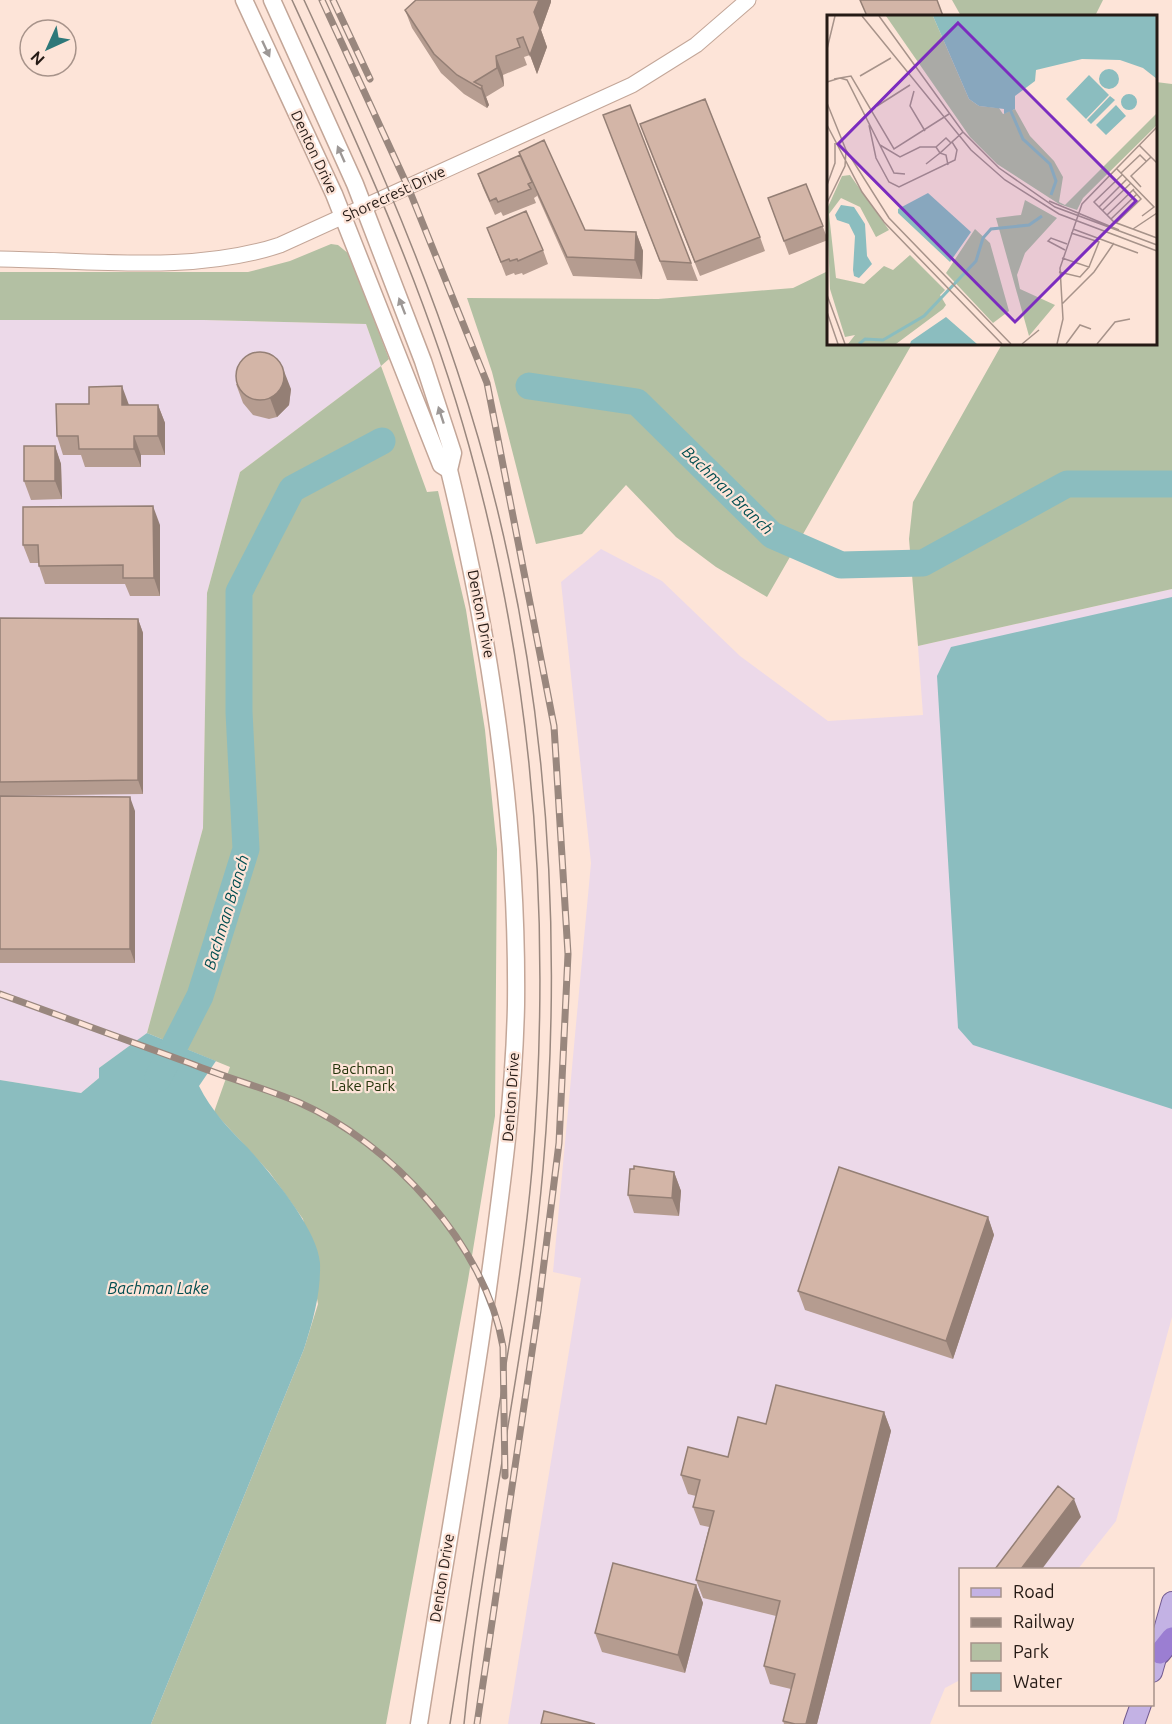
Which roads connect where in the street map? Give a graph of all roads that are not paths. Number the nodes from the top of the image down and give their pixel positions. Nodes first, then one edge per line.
1 (244, 0) edge
2 (272, 0) edge
3 (748, 0) edge
4 (364, 208) junction
5 (343, 217) junction
6 (0, 259) edge
7 (449, 470) junction
8 (1172, 1602) edge
9 (1161, 1654) edge
10 (1140, 1706) edge
11 (419, 1724) edge
12 (1134, 1724) edge

1 -> 5 main road, Denton Drive
4 -> 2 main road, Denton Drive
3 - 4 street, Shorecrest Drive
4 - 5 street, Shorecrest Drive
7 -> 4 main road, Denton Drive
5 - 6 street, Shorecrest Drive
5 - 7 main road, Denton Drive
7 - 11 main road, Denton Drive
8 - 9 main road
10 - 12 main road

